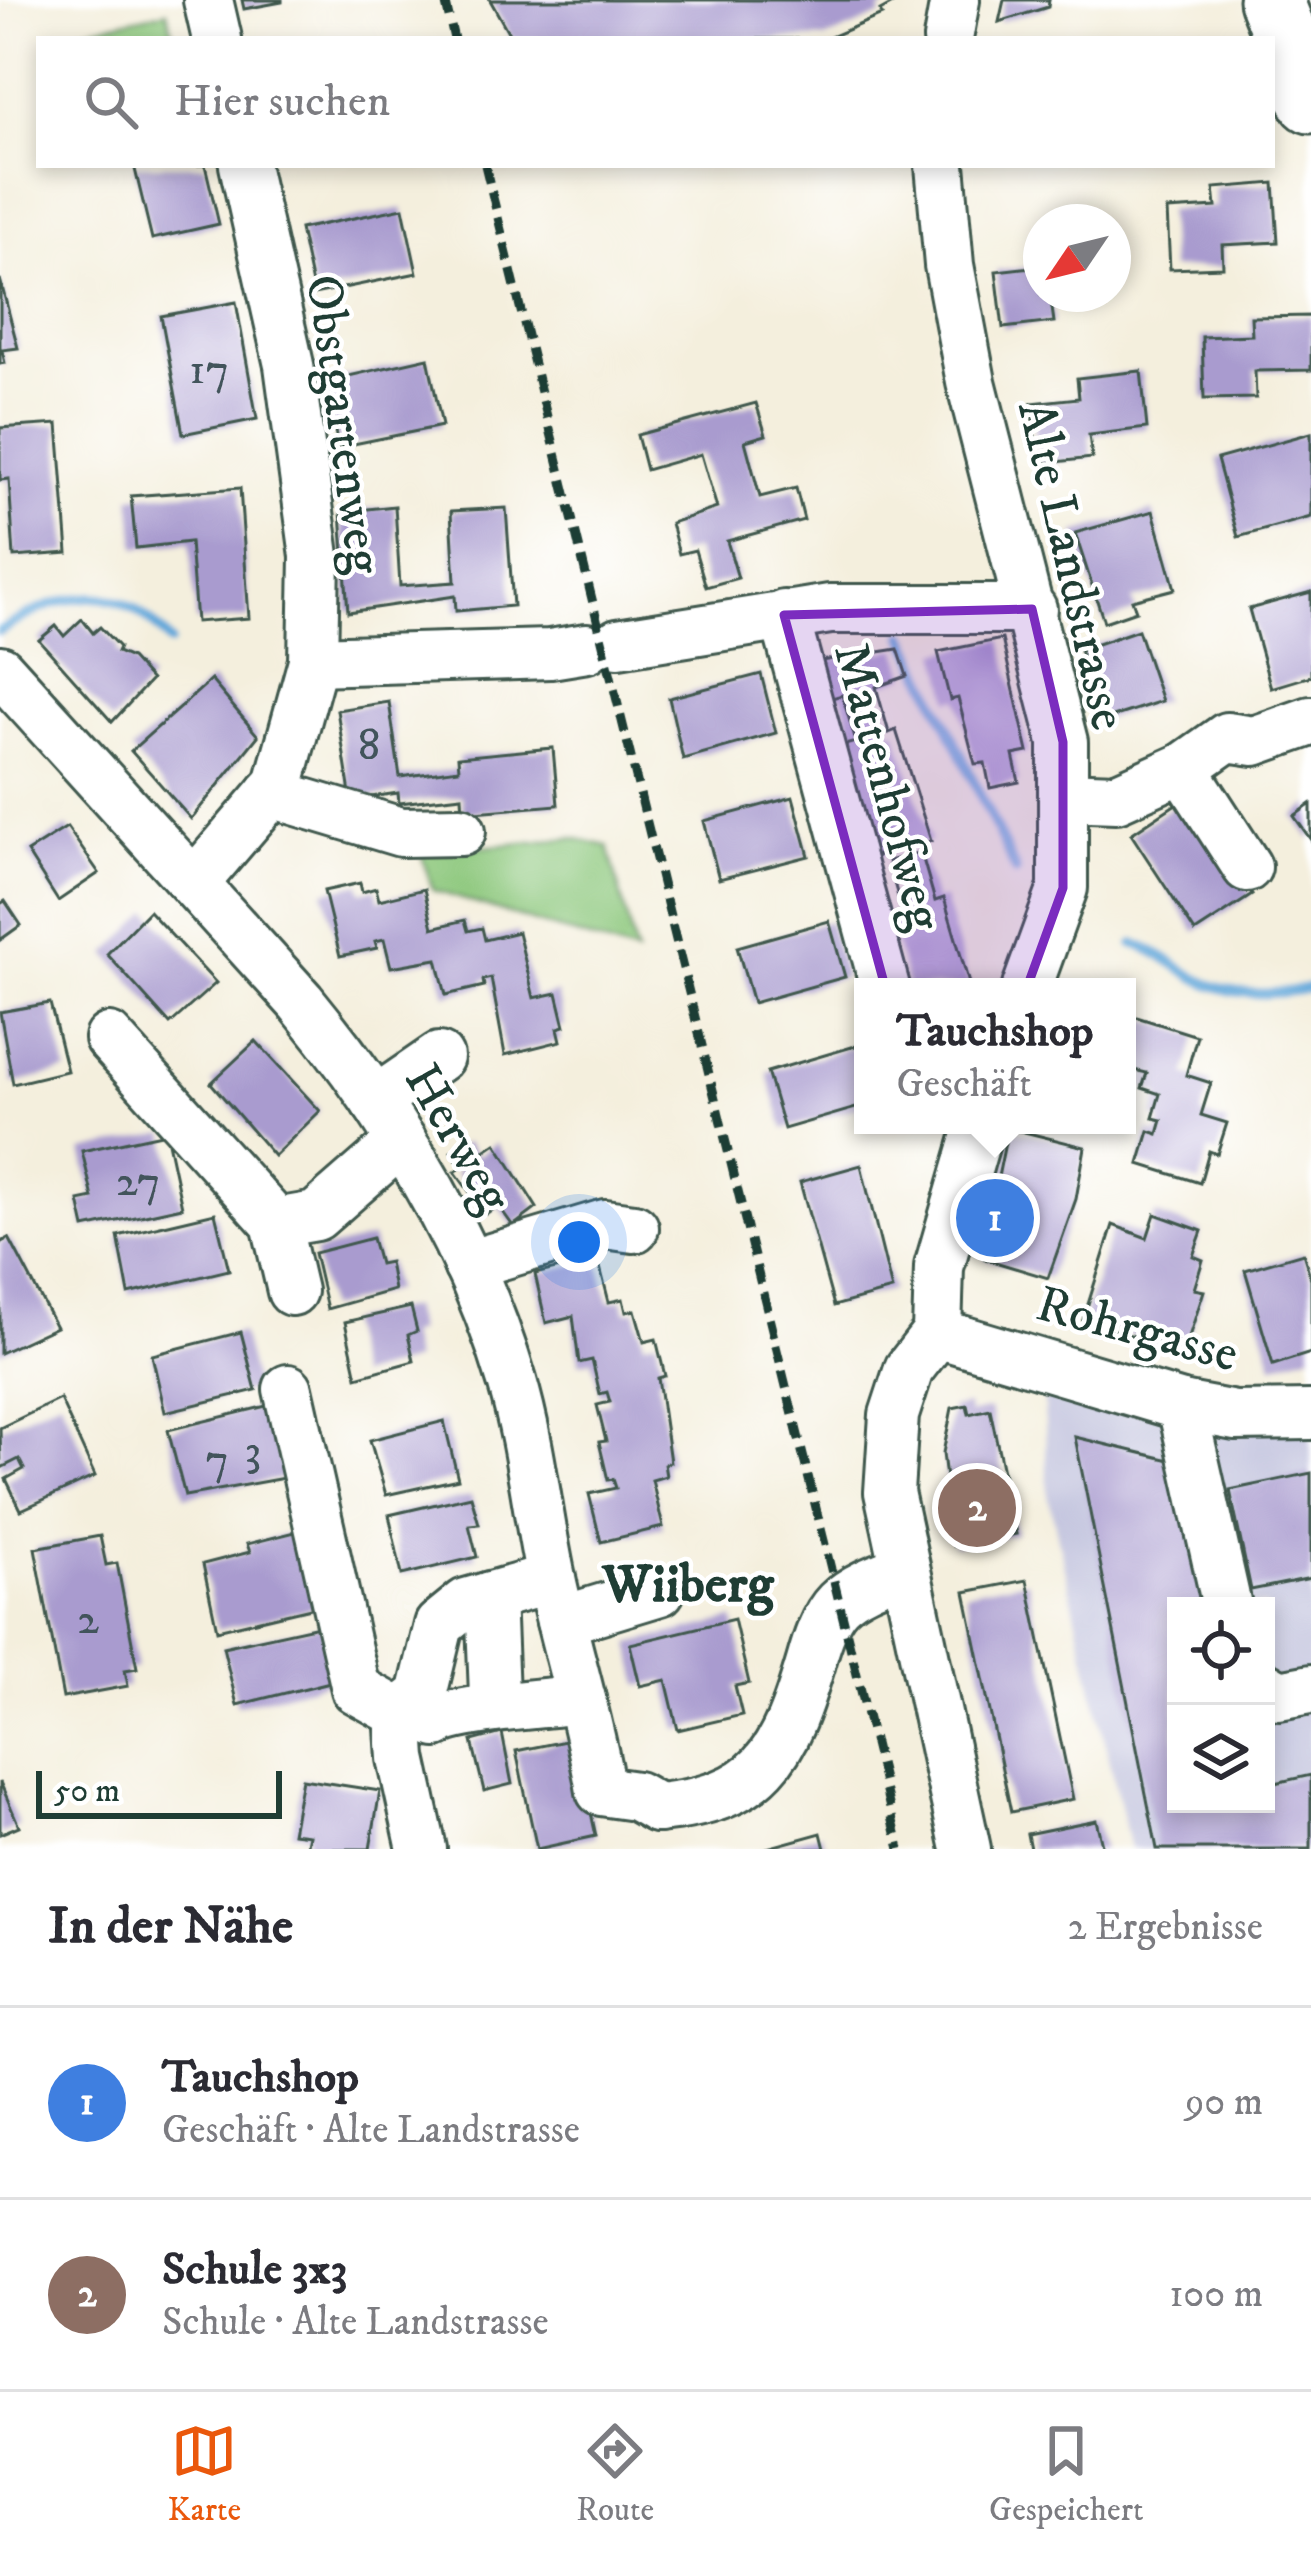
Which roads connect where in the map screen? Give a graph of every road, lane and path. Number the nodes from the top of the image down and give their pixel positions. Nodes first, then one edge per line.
1 (208, 0) edge
2 (956, 0) edge
3 (1271, 0) edge
4 (216, 36) edge
5 (949, 36) edge
6 (1311, 101) edge
7 (245, 168) edge
8 (940, 168) edge
9 (1032, 608) junction
10 (784, 615) junction
11 (313, 661) junction
12 (0, 670) edge
13 (1311, 721) edge
14 (1183, 768) junction
15 (272, 793) junction
16 (1063, 796) junction
17 (460, 831) dead end
18 (1247, 867) dead end
19 (196, 881) junction
20 (883, 978) edge
21 (1030, 978) edge
22 (109, 1038) dead end
23 (439, 1058) dead end
24 (375, 1101) junction
25 (977, 1134) edge
26 (402, 1141) junction
27 (276, 1223) junction
28 (634, 1228) dead end
29 (468, 1265) junction
30 (292, 1291) dead end
31 (937, 1333) junction
32 (288, 1389) dead end
33 (1182, 1406) junction
34 (1311, 1415) edge
35 (904, 1569) junction
36 (660, 1591) dead end
37 (490, 1596) junction
38 (1225, 1597) edge
39 (556, 1600) junction
40 (1311, 1689) edge
41 (1275, 1692) edge
42 (494, 1695) dead end
43 (581, 1699) junction
44 (422, 1724) junction
45 (650, 1828) edge
46 (422, 1849) edge
47 (447, 1849) edge
48 (966, 1849) edge

1 - 4 street
2 - 5 street
3 - 6 main road
7 - 11 street, Obstgartenweg
8 - 9 street, Alte Landstrasse
9 - 10 street
9 - 16 street, Alte Landstrasse
10 - 11 street
10 - 20 street, Mattenhofweg
11 - 15 street, Obstgartenweg
12 - 19 street, Herweg
13 - 14 street
14 - 16 street
14 - 18 street
15 - 17 street
15 - 19 street, Obstgartenweg
16 - 21 street, Alte Landstrasse
19 - 24 street, Herweg
22 - 27 street
23 - 24 street
24 - 26 street, Herweg
25 - 31 street
26 - 27 street
26 - 29 street, Herweg
27 - 30 street
28 - 29 street
29 - 39 street, Herweg
31 - 33 street, Rohrgasse
31 - 35 street
32 - 44 street
33 - 34 street, Rohrgasse
33 - 38 street
35 - 45 street
35 - 48 street
36 - 39 street
37 - 39 street
37 - 42 street
37 - 44 street
39 - 43 street, Herweg
40 - 41 street
43 - 44 street
43 - 45 street, Herweg
44 - 46 street
44 - 47 street

